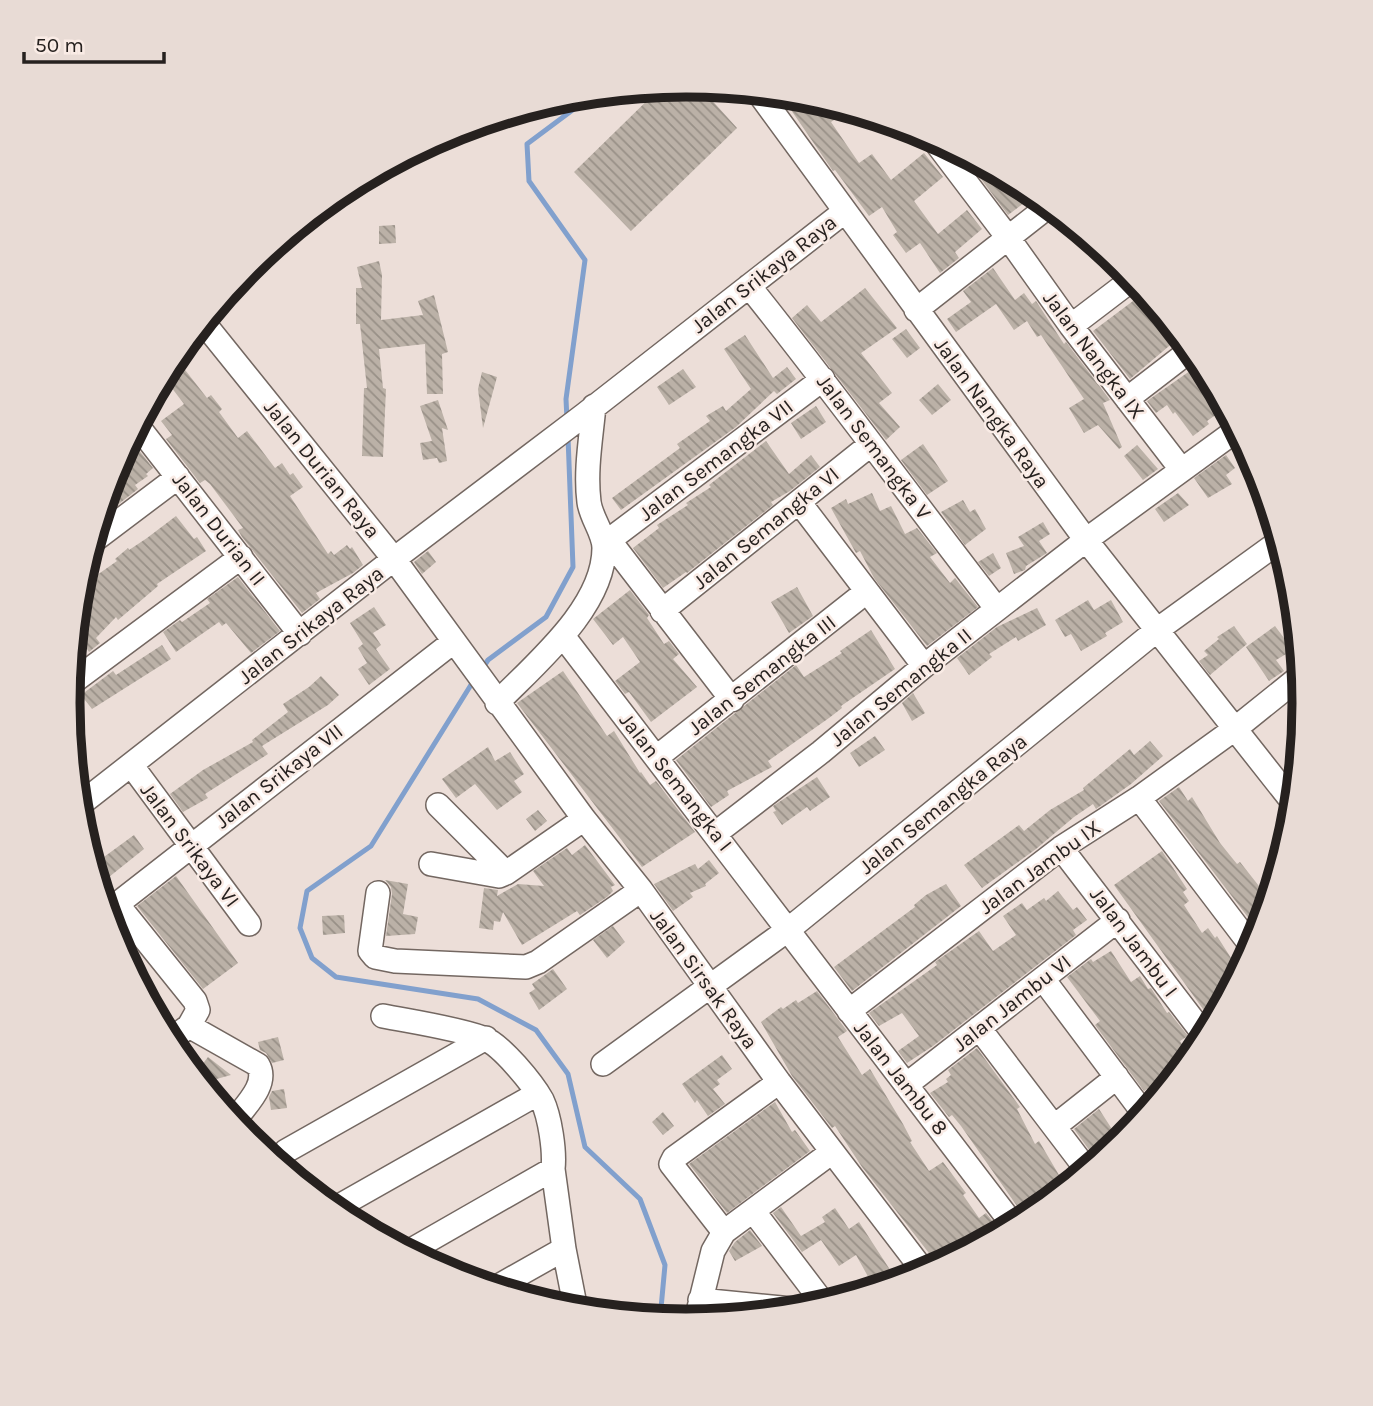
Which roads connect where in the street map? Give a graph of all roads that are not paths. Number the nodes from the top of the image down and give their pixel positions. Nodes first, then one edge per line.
1 (765, 102) edge
2 (963, 163) edge
3 (844, 212) junction
4 (1041, 212) edge
5 (1009, 239) junction
6 (1125, 285) edge
7 (749, 286) junction
8 (916, 310) junction
9 (1070, 326) junction
10 (209, 330) edge
11 (1183, 356) edge
12 (823, 379) junction
13 (1127, 399) junction
14 (589, 411) junction
15 (144, 434) edge
16 (1230, 435) edge
17 (870, 445) junction
18 (1181, 469) junction
19 (178, 477) junction
20 (799, 502) junction
21 (106, 532) edge
22 (1086, 540) junction
23 (607, 542) junction
24 (1272, 547) edge
25 (241, 557) junction
26 (394, 559) junction
27 (866, 592) junction
28 (997, 609) junction
29 (663, 611) junction
30 (1157, 630) junction
31 (300, 634) junction
32 (563, 636) junction
33 (457, 647) junction
34 (924, 666) junction
35 (81, 676) edge
36 (1292, 683) edge
37 (491, 694) junction
38 (732, 700) junction
39 (1236, 728) junction
40 (657, 757) junction
41 (132, 766) junction
42 (1285, 792) edge
43 (88, 798) edge
44 (1139, 798) junction
45 (438, 805) dead end
46 (584, 819) junction
47 (716, 833) junction
48 (189, 846) junction
49 (1061, 848) junction
50 (431, 864) dead end
51 (506, 873) junction
52 (640, 890) junction
53 (378, 893) dead end
54 (116, 905) edge
55 (120, 917) edge
56 (1118, 920) junction
57 (249, 925) dead end
58 (789, 929) junction
59 (1245, 937) edge
60 (1043, 979) junction
61 (708, 986) junction
62 (849, 1011) junction
63 (383, 1016) dead end
64 (189, 1026) junction
65 (1198, 1027) edge
66 (979, 1028) junction
67 (179, 1034) edge
68 (486, 1038) junction
69 (603, 1064) dead end
70 (1117, 1077) junction
71 (779, 1082) junction
72 (906, 1085) junction
73 (537, 1094) junction
74 (1138, 1107) edge
75 (240, 1113) edge
76 (1055, 1126) junction
77 (286, 1151) dead end
78 (832, 1152) junction
79 (1082, 1163) edge
80 (553, 1169) junction
81 (345, 1203) edge
82 (754, 1212) junction
83 (1007, 1217) edge
84 (719, 1241) junction
85 (417, 1247) edge
86 (564, 1249) junction
87 (917, 1263) edge
88 (507, 1281) edge
89 (817, 1294) edge
90 (574, 1298) edge
91 (698, 1309) edge

1 - 3 street, Jalan Nangka Raya
2 - 5 street, Jalan Nangka IX
3 - 7 street, Jalan Srikaya Raya
3 - 8 street, Jalan Nangka Raya
4 - 5 street
5 - 8 street
5 - 9 street, Jalan Nangka IX
6 - 9 street
7 - 12 street, Jalan Semangka V
7 - 14 street, Jalan Srikaya Raya
8 - 22 street, Jalan Nangka Raya
9 - 13 street, Jalan Nangka IX
10 - 26 street, Jalan Durian Raya
11 - 13 street
12 - 17 street, Jalan Semangka V
12 - 23 street, Jalan Semangka VII
13 - 18 street, Jalan Nangka IX
14 - 23 street
14 - 26 street, Jalan Srikaya Raya
15 - 19 street, Jalan Durian II
16 - 18 street, Jalan Semangka II
17 - 20 street, Jalan Semangka VI
17 - 28 street, Jalan Semangka V
18 - 22 street, Jalan Semangka II
19 - 21 street
19 - 25 street, Jalan Durian II
20 - 27 street
20 - 29 street, Jalan Semangka VI
22 - 28 street, Jalan Semangka II
22 - 30 street, Jalan Nangka Raya
23 - 29 street
23 - 32 street
24 - 30 street, Jalan Semangka Raya
25 - 31 street, Jalan Durian II
25 - 35 street
26 - 31 street, Jalan Srikaya Raya
26 - 33 street, Jalan Durian Raya
27 - 34 street
27 - 38 street, Jalan Semangka III
28 - 34 street, Jalan Semangka II
29 - 38 street
30 - 39 street, Jalan Nangka Raya
30 - 58 street, Jalan Semangka Raya
31 - 41 street, Jalan Srikaya Raya
32 - 37 street
32 - 40 street, Jalan Semangka I
33 - 37 street, Jalan Durian Raya
33 - 48 street, Jalan Srikaya VII
34 - 47 street, Jalan Semangka II
36 - 39 street, Jalan Jambu IX
37 - 46 street, Jalan Sirsak Raya
38 - 40 street, Jalan Semangka III
39 - 42 street, Jalan Nangka Raya
39 - 44 street, Jalan Jambu IX
40 - 47 street, Jalan Semangka I
41 - 43 street, Jalan Srikaya Raya
41 - 48 street, Jalan Srikaya VI
44 - 49 street, Jalan Jambu IX
44 - 59 street
45 - 51 street
46 - 51 street
46 - 52 street, Jalan Sirsak Raya
47 - 58 street, Jalan Semangka I
48 - 54 street, Jalan Srikaya VII
48 - 57 street, Jalan Srikaya VI
49 - 56 street, Jalan Jambu I
49 - 62 street, Jalan Jambu IX
50 - 51 street
52 - 53 street
52 - 61 street, Jalan Sirsak Raya
55 - 64 street
56 - 60 street, Jalan Jambu VI
56 - 65 street, Jalan Jambu I
58 - 61 street, Jalan Semangka Raya
58 - 62 street, Jalan Jambu 8
60 - 66 street, Jalan Jambu VI
60 - 70 street
61 - 69 street, Jalan Semangka Raya
61 - 71 street, Jalan Sirsak Raya
62 - 72 street, Jalan Jambu 8
63 - 68 street
64 - 67 street
64 - 75 street
66 - 72 street, Jalan Jambu VI
66 - 76 street
68 - 73 street
68 - 77 street
70 - 74 street
70 - 76 street
71 - 78 street, Jalan Sirsak Raya
71 - 84 street
72 - 83 street, Jalan Jambu 8
73 - 80 street
73 - 81 street
76 - 79 street
78 - 82 street
78 - 87 street, Jalan Sirsak Raya
80 - 85 street
80 - 86 street
82 - 84 street
82 - 89 street
84 - 91 street
86 - 88 street
86 - 90 street

